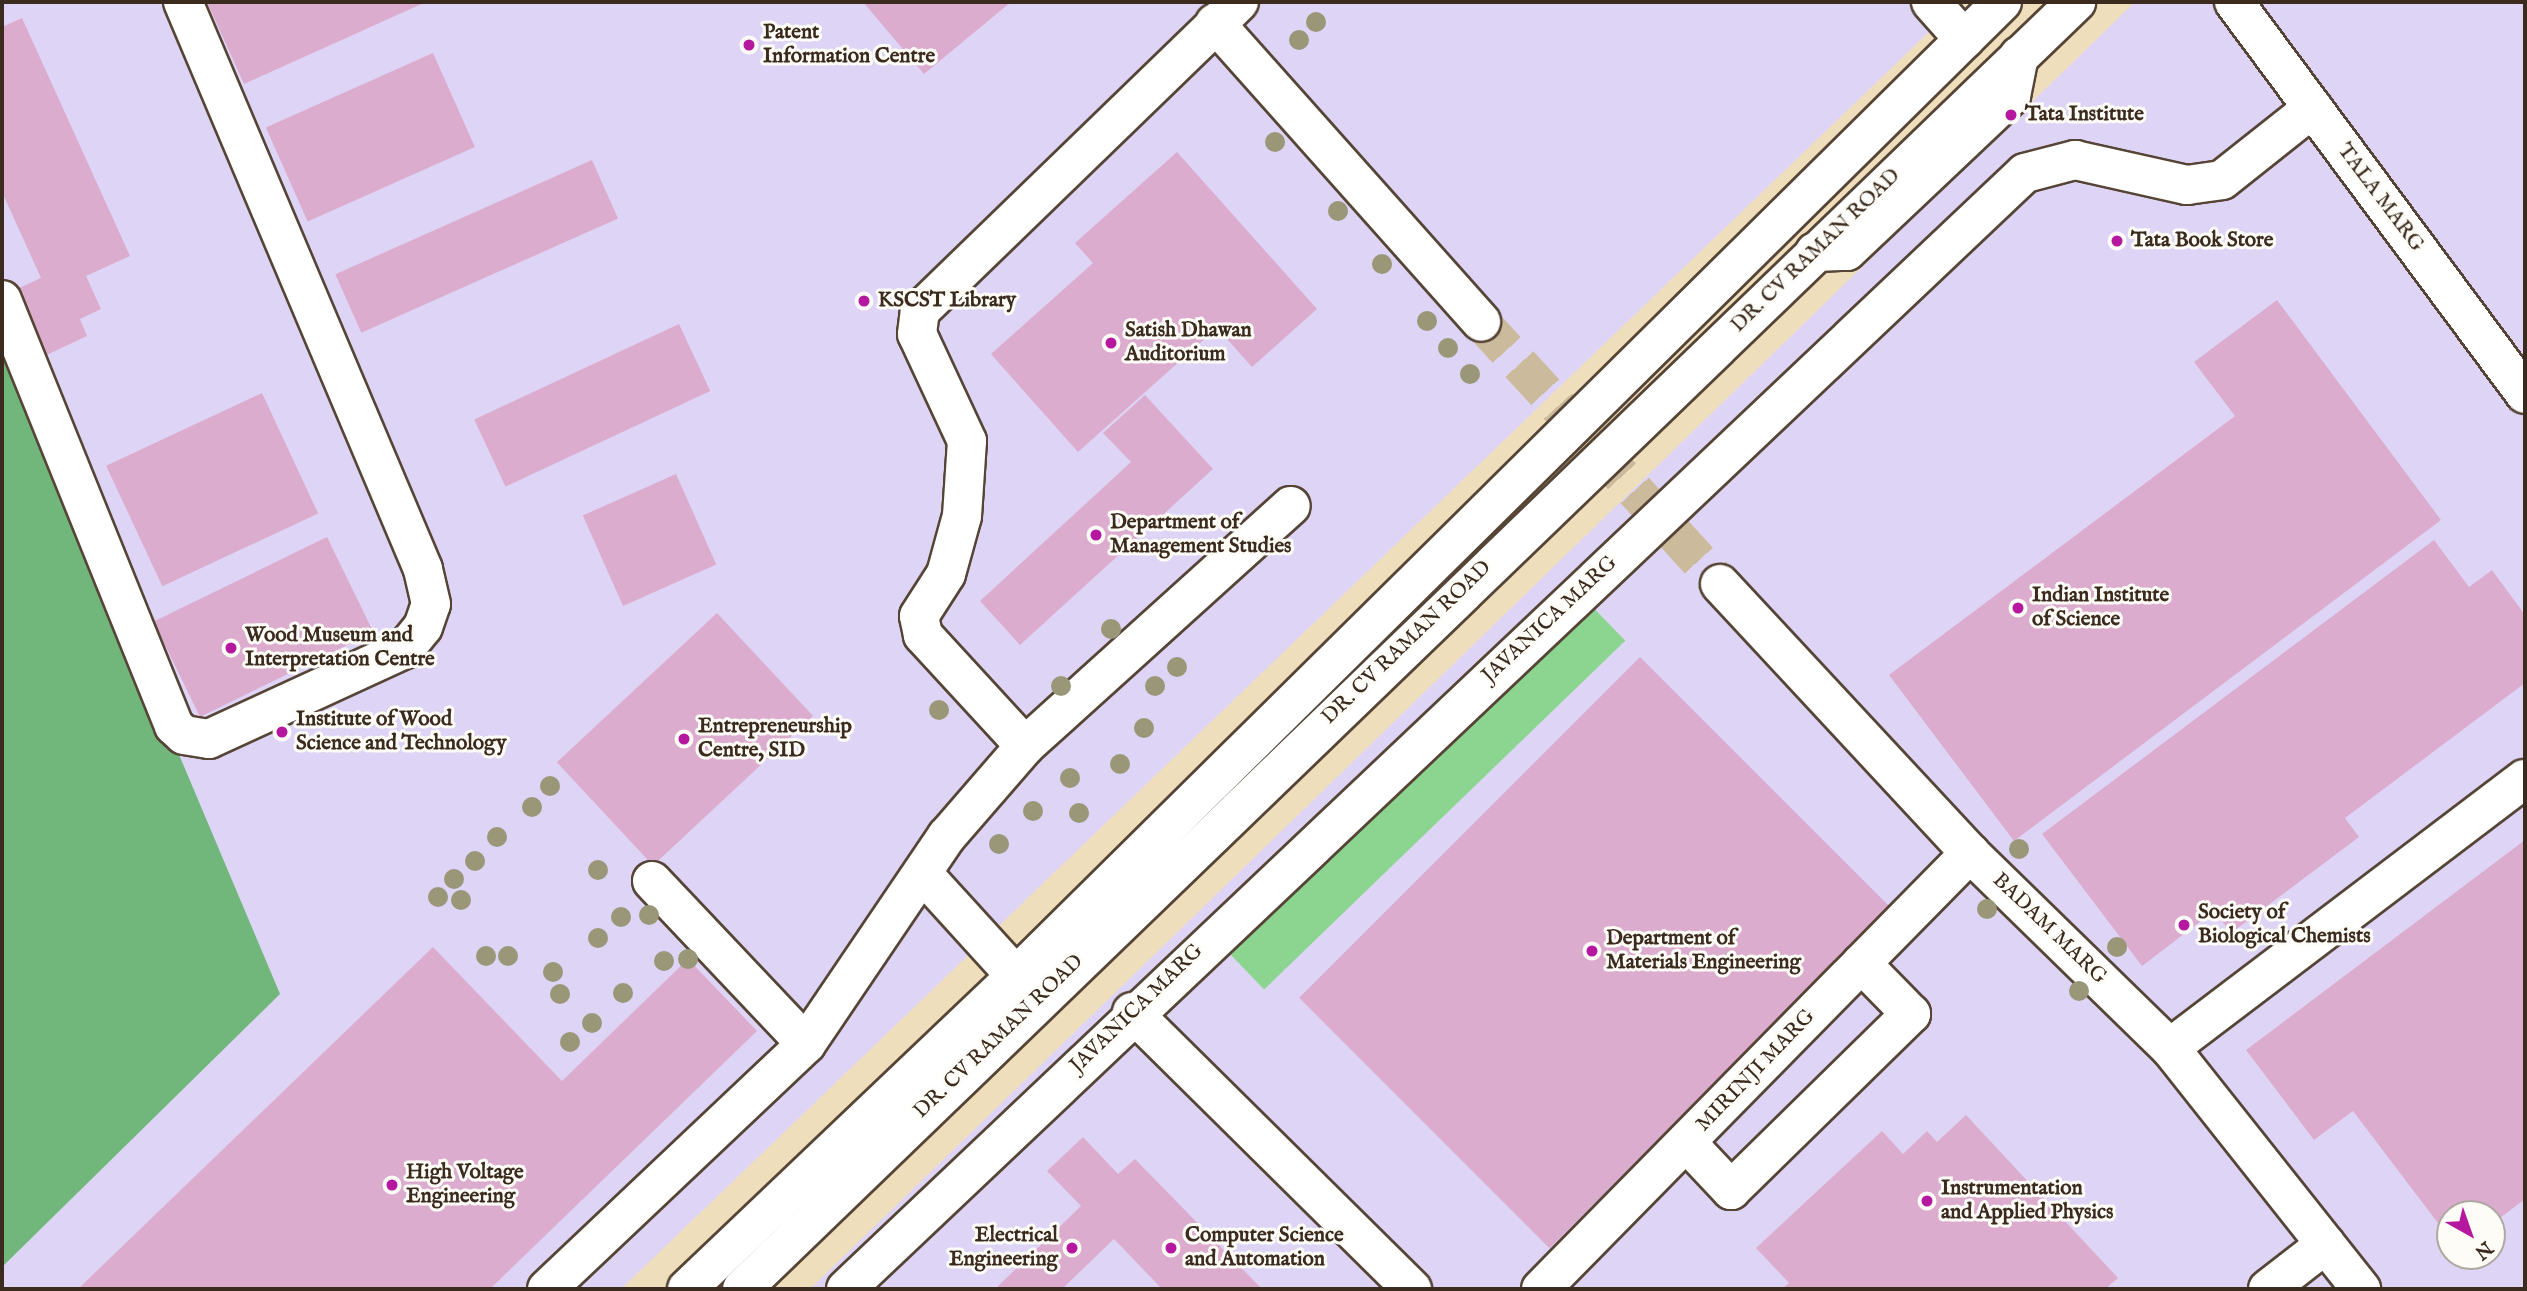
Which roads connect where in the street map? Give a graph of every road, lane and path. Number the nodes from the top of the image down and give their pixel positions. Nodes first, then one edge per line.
1 (183, 2) edge
2 (1931, 2) edge
3 (2002, 2) edge
4 (2076, 2) edge
5 (2234, 2) edge
6 (1227, 12) edge
7 (1964, 39) junction
8 (2313, 108) junction
9 (2, 300) edge
10 (1481, 322) tunnel mouth
11 (2525, 394) edge
12 (1291, 506) dead end
13 (1720, 584) tunnel mouth
14 (1025, 746) junction
15 (2525, 779) edge
16 (1970, 853) junction
17 (924, 875) junction
18 (652, 881) dead end
19 (1861, 963) junction
20 (1016, 976) junction
21 (1132, 1012) junction
22 (806, 1044) junction
23 (2170, 1048) junction
24 (1686, 1142) junction
25 (2326, 1244) junction
26 (547, 1289) edge
27 (687, 1289) edge
28 (742, 1289) edge
29 (846, 1289) edge
30 (1412, 1289) edge
31 (1541, 1289) edge
32 (2268, 1289) edge
33 (2361, 1289) edge

1 - 9 main road
2 - 7 main road
3 - 7 main road, DR. CV RAMAN ROAD
4 - 28 main road, DR. CV RAMAN ROAD
5 - 8 main road, TALA MARG
6 - 10 main road
6 - 14 main road
7 - 20 main road, DR. CV RAMAN ROAD
8 - 11 main road, TALA MARG
8 - 21 main road, JAVANICA MARG
12 - 14 main road
13 - 16 main road, BADAM MARG
14 - 17 main road
15 - 23 main road
16 - 19 main road, MIRINJI MARG
16 - 23 main road, BADAM MARG
17 - 20 main road
17 - 22 main road
18 - 22 main road
19 - 24 main road, MIRINJI MARG
19 - 24 main road
20 - 27 main road, DR. CV RAMAN ROAD
21 - 29 main road, JAVANICA MARG
21 - 30 main road
22 - 26 main road
23 - 25 main road, BADAM MARG
24 - 31 main road, MIRINJI MARG
25 - 32 main road
25 - 33 main road, BADAM MARG

